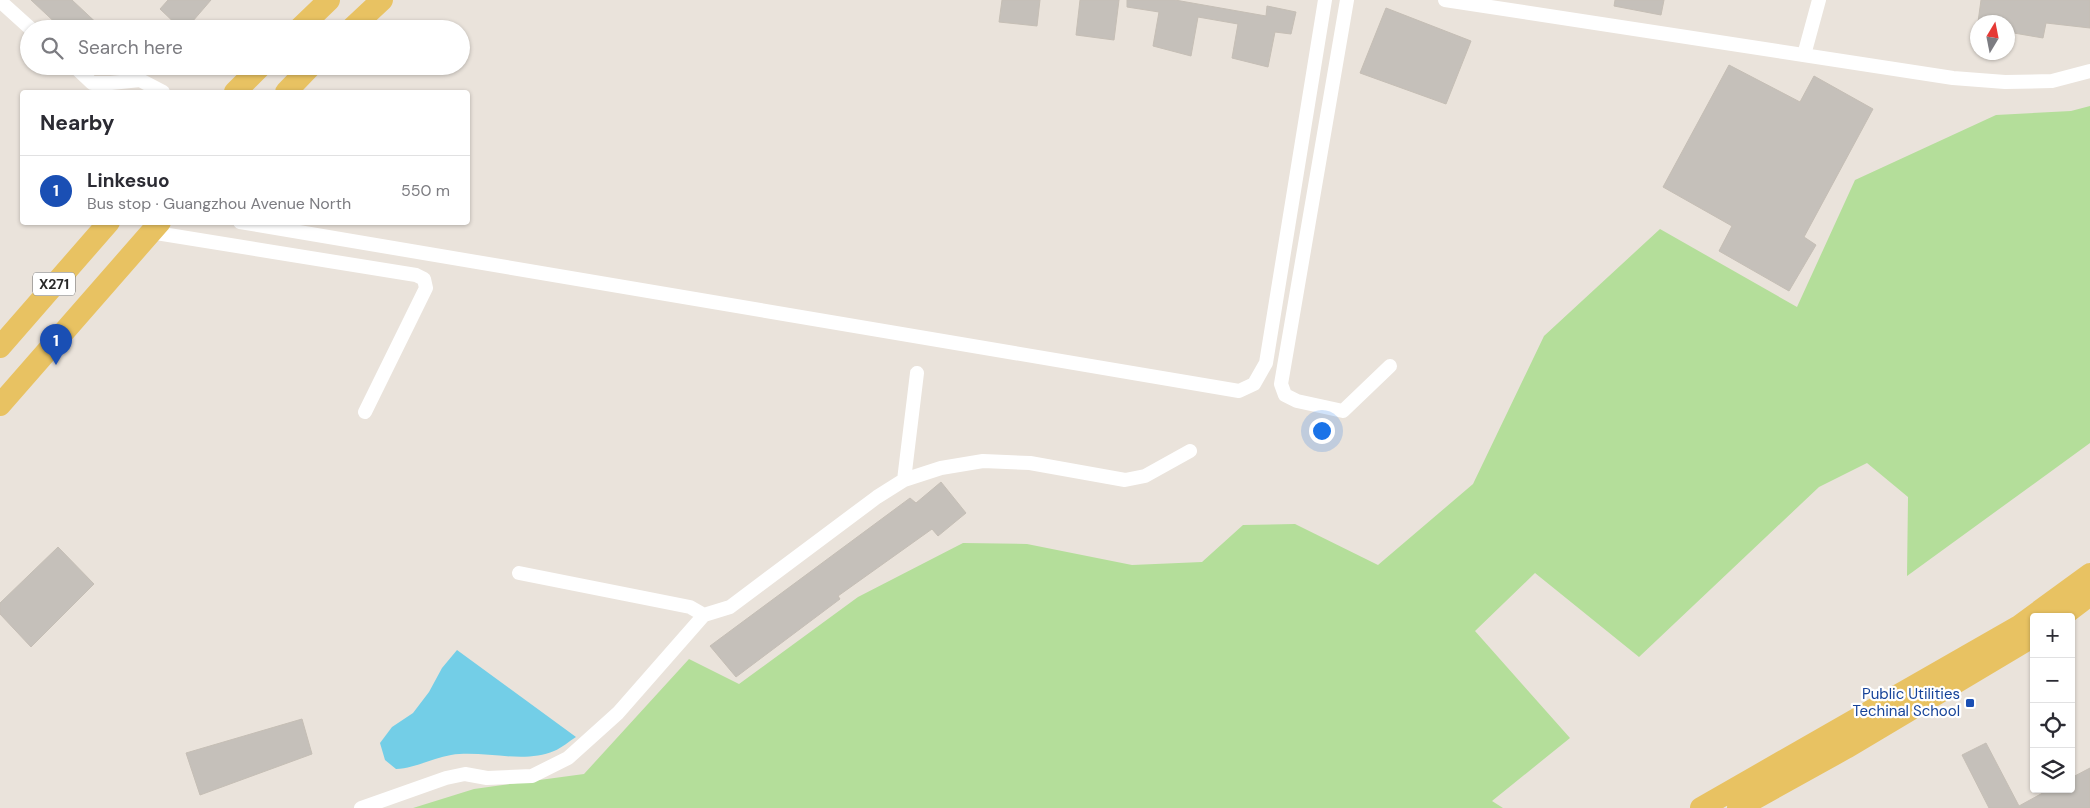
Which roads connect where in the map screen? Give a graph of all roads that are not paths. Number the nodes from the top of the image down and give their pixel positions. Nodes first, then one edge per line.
1 (329, 0) edge
2 (382, 0) edge
3 (1325, 0) edge
4 (1347, 0) edge
5 (1444, 0) edge
6 (1819, 0) edge
7 (0, 1) edge
8 (1524, 6) edge
9 (22, 20) edge
10 (308, 20) edge
11 (360, 20) edge
12 (1804, 55) junction
13 (2090, 71) edge
14 (84, 75) edge
15 (252, 75) edge
16 (303, 75) edge
17 (160, 90) edge
18 (237, 90) edge
19 (288, 90) edge
20 (106, 225) edge
21 (258, 225) edge
22 (155, 227) edge
23 (0, 347) edge
24 (1390, 366) dead end
25 (917, 373) dead end
26 (0, 406) edge
27 (365, 412) dead end
28 (1190, 451) dead end
29 (904, 480) junction
30 (519, 573) dead end
31 (2090, 574) edge
32 (2090, 595) edge
33 (2066, 613) edge
34 (704, 615) junction
35 (2030, 638) edge
36 (361, 808) edge
37 (1701, 808) edge
38 (1738, 808) edge

1 - 10 main road
2 - 11 main road
3 - 21 street
4 - 24 street
5 - 8 street
6 - 12 street
7 - 9 street
8 - 12 street
12 - 13 street
14 - 17 street
15 - 18 main road
16 - 19 main road
20 - 23 main road, X271
22 - 26 main road, X271
22 - 27 street
25 - 29 street
28 - 29 street
29 - 34 street
30 - 34 street
31 - 37 main road
32 - 33 main road
34 - 36 street
35 - 38 main road

